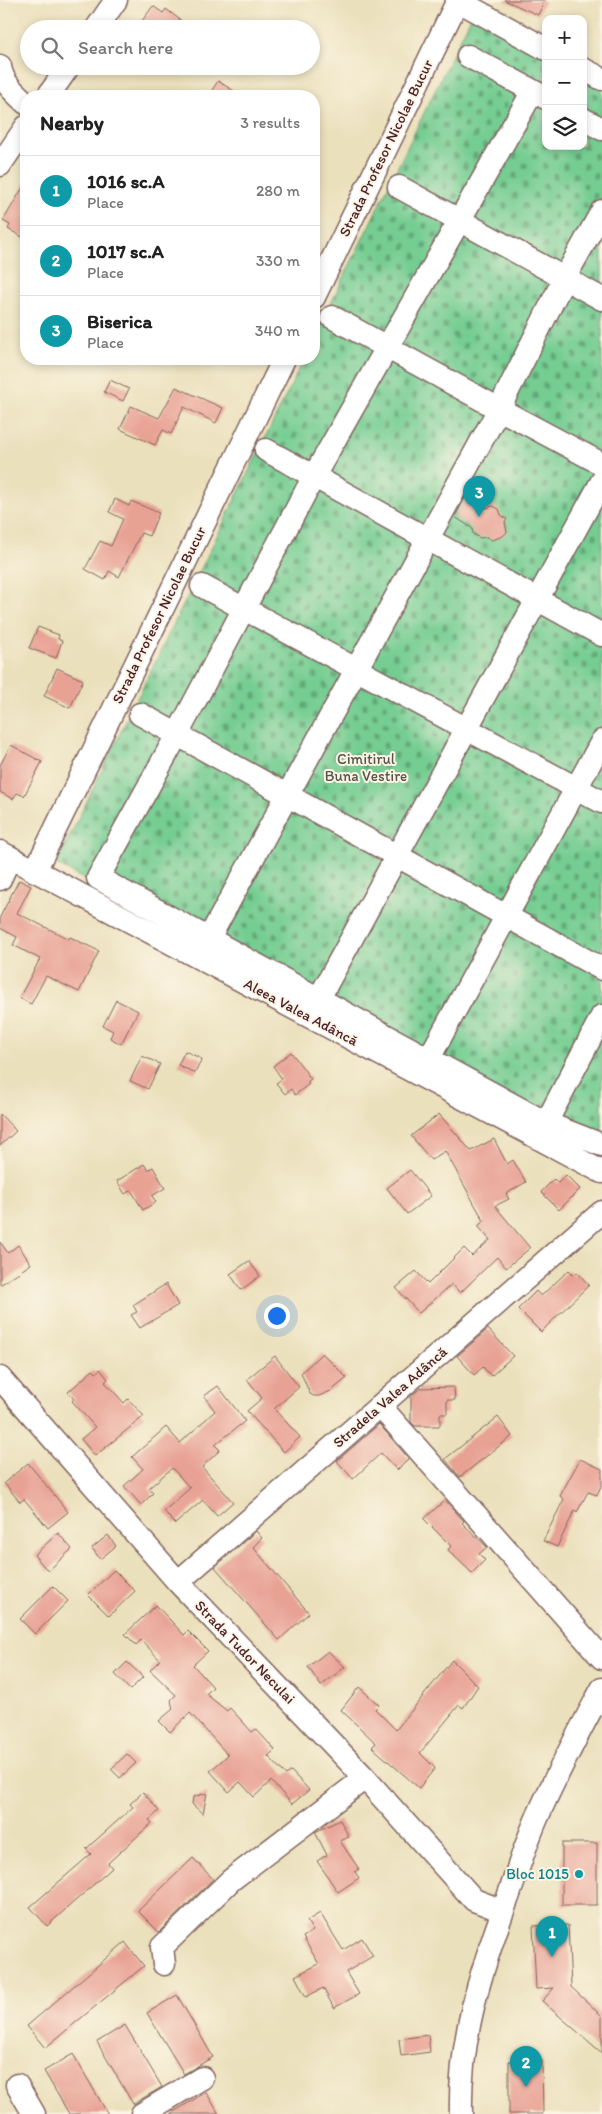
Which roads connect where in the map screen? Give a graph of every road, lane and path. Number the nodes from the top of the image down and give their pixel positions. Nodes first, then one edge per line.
1 (116, 0) edge
2 (458, 0) edge
3 (102, 20) edge
4 (542, 46) edge
5 (468, 56) dead end
6 (0, 66) edge
7 (587, 71) edge
8 (63, 75) edge
9 (602, 79) edge
10 (52, 90) edge
11 (539, 95) edge
12 (20, 97) edge
13 (587, 121) edge
14 (602, 129) edge
15 (20, 136) edge
16 (0, 164) edge
17 (399, 187) dead end
18 (602, 211) edge
19 (459, 220) junction
20 (564, 279) junction
21 (320, 285) edge
22 (602, 299) edge
23 (332, 317) dead end
24 (386, 348) junction
25 (281, 365) edge
26 (499, 409) junction
27 (266, 450) dead end
28 (602, 464) edge
29 (314, 476) junction
30 (602, 481) edge
31 (426, 539) junction
32 (202, 586) dead end
33 (538, 598) junction
34 (245, 607) junction
35 (602, 635) edge
36 (357, 670) junction
37 (140, 714) dead end
38 (467, 729) junction
39 (177, 734) junction
40 (602, 741) edge
41 (575, 788) junction
42 (289, 794) junction
43 (602, 802) edge
44 (5, 854) edge
45 (396, 857) junction
46 (35, 872) junction
47 (0, 879) edge
48 (506, 917) junction
49 (208, 940) junction
50 (602, 969) edge
51 (318, 1000) junction
52 (602, 1016) edge
53 (428, 1060) junction
54 (546, 1123) junction
55 (602, 1144) edge
56 (602, 1172) edge
57 (602, 1212) edge
58 (0, 1378) edge
59 (380, 1406) junction
60 (178, 1582) junction
61 (602, 1658) edge
62 (602, 1689) edge
63 (365, 1778) junction
64 (502, 1911) junction
65 (164, 1964) dead end
66 (202, 2078) dead end
67 (17, 2085) dead end
68 (34, 2114) edge
69 (142, 2114) edge
70 (461, 2114) edge

1 - 3 street
2 - 4 street
2 - 21 street, Strada Profesor Nicolae Bucur
5 - 11 street
6 - 12 street
7 - 9 street
8 - 10 street
11 - 19 street
13 - 14 street
15 - 16 street
17 - 19 street
18 - 20 street
19 - 20 street
19 - 24 street
20 - 22 street
20 - 26 street
23 - 24 street
24 - 26 street
24 - 29 street
25 - 46 street, Strada Profesor Nicolae Bucur
26 - 28 street
26 - 31 street
27 - 29 street
29 - 31 street
29 - 34 street
30 - 33 street
31 - 33 street
31 - 36 street
32 - 34 street
33 - 35 street
33 - 38 street
34 - 36 street
34 - 39 street
36 - 38 street
36 - 42 street
37 - 39 street
38 - 41 street
38 - 45 street
39 - 42 street
39 - 49 street
40 - 41 street
41 - 43 street
41 - 48 street
42 - 45 street
42 - 49 street
44 - 46 street, Aleea Valea Adâncă
44 - 47 street
45 - 48 street
45 - 51 street
46 - 56 street, Aleea Valea Adâncă
48 - 50 street
48 - 53 street
49 - 51 street
51 - 53 street
52 - 54 street
53 - 54 street
54 - 55 street
57 - 59 street, Stradela Valea Adâncă
58 - 60 street, Strada Tudor Neculai
59 - 60 street, Stradela Valea Adâncă
59 - 61 street
60 - 63 street, Strada Tudor Neculai
62 - 64 street
63 - 64 street, Strada Tudor Neculai
63 - 65 street
64 - 70 street
66 - 69 street
67 - 68 street

